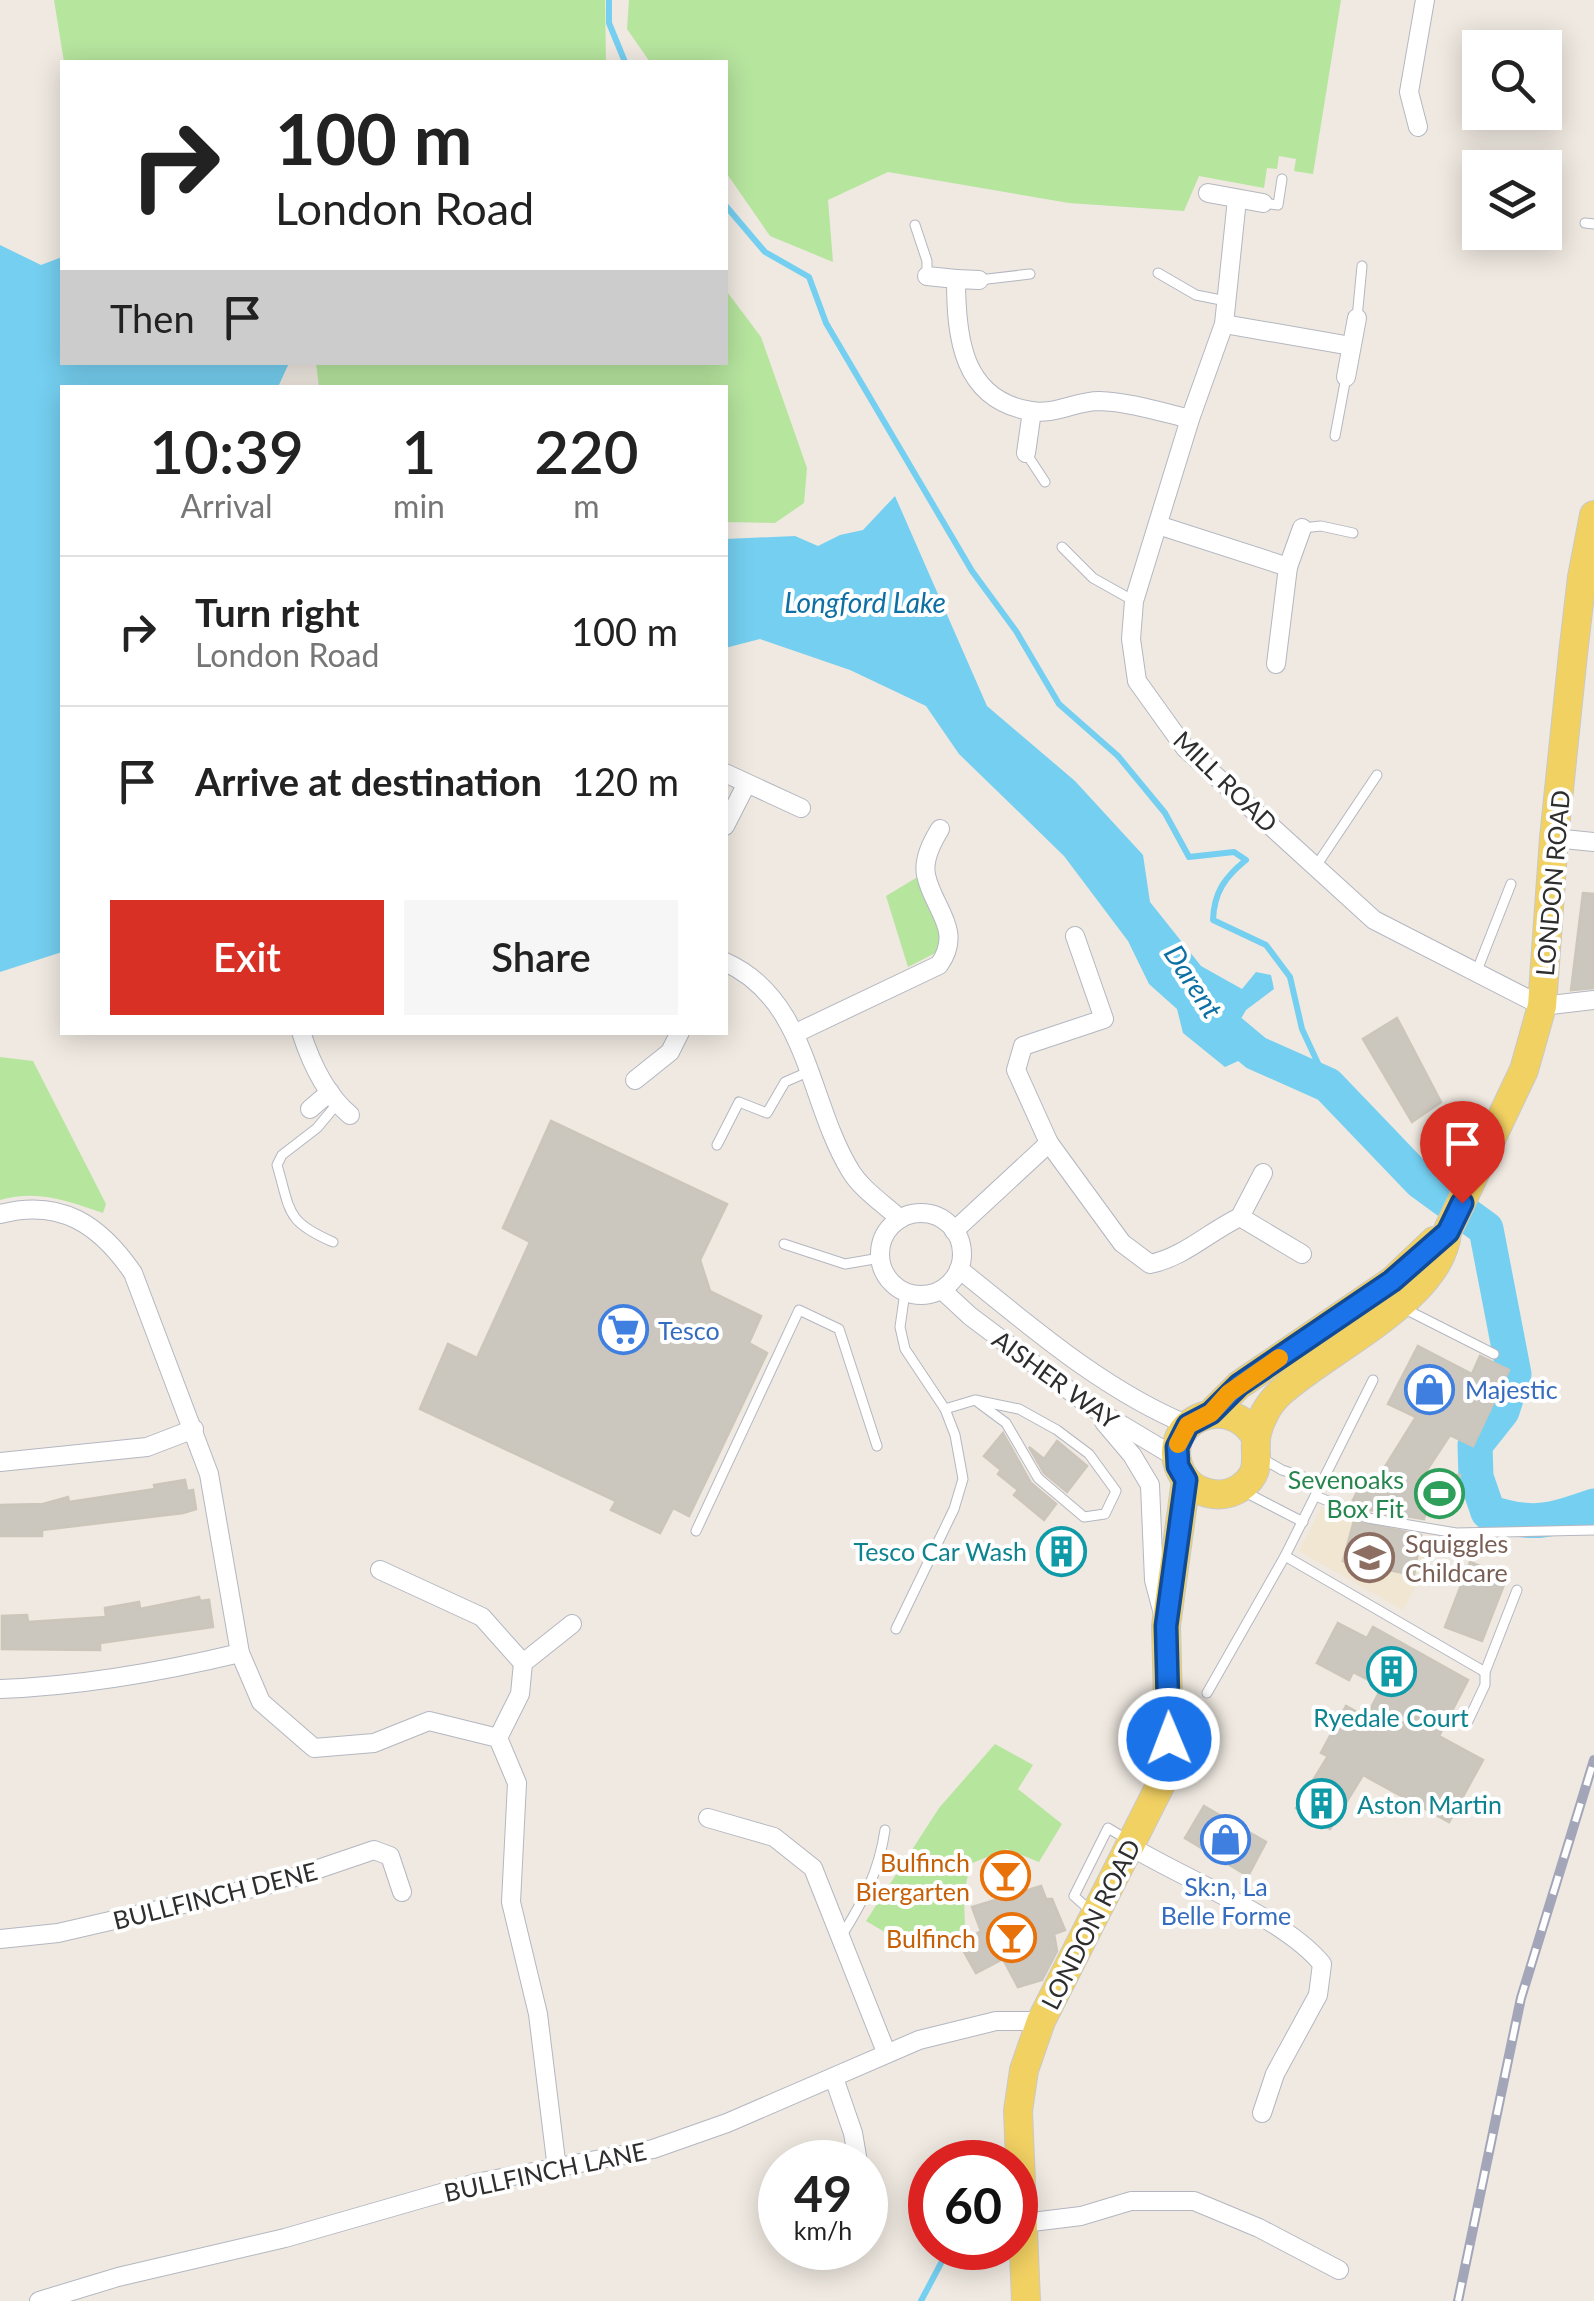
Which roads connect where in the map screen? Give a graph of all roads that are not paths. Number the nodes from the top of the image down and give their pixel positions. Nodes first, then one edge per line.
1 (1425, 0) edge
2 (1418, 127) dead end
3 (1282, 179) dead end
4 (1208, 193) dead end
5 (1237, 199) junction
6 (1262, 203) joint
7 (915, 225) dead end
8 (1362, 266) dead end
9 (1158, 272) dead end
10 (1030, 274) dead end
11 (927, 276) joint
12 (956, 279) junction
13 (979, 280) joint
14 (1226, 301) junction
15 (1357, 318) joint
16 (1224, 324) junction
17 (1351, 346) junction
18 (1346, 377) joint
19 (1032, 411) junction
20 (1190, 419) junction
21 (1335, 436) dead end
22 (1026, 453) joint
23 (1045, 482) dead end
24 (1594, 515) edge
25 (1158, 525) junction
26 (1302, 528) joint
27 (1353, 533) dead end
28 (1062, 547) dead end
29 (1288, 567) junction
30 (1134, 601) junction
31 (1276, 664) dead end
32 (728, 775) edge
33 (1377, 775) dead end
34 (746, 785) junction
35 (800, 808) dead end
36 (728, 820) edge
37 (940, 829) dead end
38 (1554, 838) junction
39 (1594, 842) edge
40 (1316, 866) junction
41 (1511, 884) dead end
42 (1075, 936) dead end
43 (728, 964) edge
44 (1476, 973) junction
45 (1594, 1000) edge
46 (1542, 1006) junction
47 (796, 1032) junction
48 (302, 1035) edge
49 (680, 1035) edge
50 (810, 1071) junction
51 (635, 1080) dead end
52 (339, 1104) junction
53 (310, 1110) dead end
54 (1049, 1143) junction
55 (717, 1145) dead end
56 (1263, 1173) dead end
57 (0, 1214) edge
58 (1240, 1218) junction
59 (900, 1219) junction
60 (954, 1231) junction
61 (333, 1242) dead end
62 (784, 1244) dead end
63 (1302, 1254) dead end
64 (880, 1258) junction
65 (959, 1269) junction
66 (942, 1290) junction
67 (905, 1292) junction
68 (1386, 1300) junction
69 (1494, 1354) dead end
70 (1373, 1380) dead end
71 (975, 1400) junction
72 (1090, 1406) junction
73 (945, 1409) junction
74 (1199, 1419) junction
75 (194, 1430) junction
76 (878, 1446) dead end
77 (1257, 1447) junction
78 (0, 1462) edge
79 (1181, 1469) junction
80 (1322, 1482) junction
81 (1229, 1492) junction
82 (1316, 1496) junction
83 (1302, 1522) junction
84 (1594, 1530) edge
85 (696, 1531) dead end
86 (1178, 1550) junction
87 (1284, 1556) junction
88 (380, 1570) dead end
89 (1517, 1590) dead end
90 (572, 1624) dead end
91 (1166, 1626) junction
92 (896, 1629) dead end
93 (240, 1654) junction
94 (523, 1663) junction
95 (1486, 1672) junction
96 (0, 1689) edge
97 (1206, 1693) dead end
98 (1468, 1722) dead end
99 (498, 1738) junction
100 (708, 1818) dead end
101 (885, 1830) dead end
102 (1131, 1844) junction
103 (402, 1892) dead end
104 (0, 1938) edge
105 (841, 1938) junction
106 (1041, 2021) junction
107 (886, 2052) junction
108 (834, 2078) junction
109 (1262, 2113) dead end
110 (854, 2140) edge
111 (1020, 2140) edge
112 (557, 2168) junction
113 (1038, 2221) edge
114 (1025, 2270) edge
115 (1340, 2270) dead end
116 (39, 2301) edge
117 (1026, 2301) edge

1 - 2 street
3 - 6 lane
4 - 5 street
5 - 6 street
5 - 14 street, MILL ROAD
7 - 11 lane
8 - 15 lane
9 - 14 lane
10 - 13 lane
11 - 12 street
12 - 13 street
12 - 19 street
14 - 16 street, MILL ROAD
15 - 17 street
16 - 17 street
16 - 20 street, MILL ROAD
17 - 18 street
18 - 21 lane
19 - 20 street
19 - 22 street
20 - 25 street, MILL ROAD
22 - 23 lane
24 - 38 main road, LONDON ROAD
25 - 29 street
25 - 30 street, MILL ROAD
26 - 27 lane
26 - 29 street
28 - 30 lane
29 - 31 street
30 - 40 street, MILL ROAD
32 - 34 street
33 - 40 lane
34 - 35 street
34 - 36 street
37 - 47 street
38 - 39 street
38 - 46 main road, LONDON ROAD
40 - 44 street, MILL ROAD
41 - 44 lane
42 - 54 street
43 - 47 street
44 - 46 street, MILL ROAD
45 - 46 street
46 - 68 main road, LONDON ROAD
47 - 50 street
48 - 52 street
49 - 51 street
50 - 55 lane
50 - 59 street
52 - 53 street
52 - 61 lane
54 - 58 street
54 - 60 street
56 - 58 street
57 - 75 street
58 - 63 street
59 - 60 street
59 - 64 street
60 - 65 street
62 - 64 lane
64 - 67 street
65 - 66 street
65 - 74 street, AISHER WAY
66 - 67 street
66 - 72 street, AISHER WAY
67 - 73 lane
68 - 69 lane
68 - 74 main road, LONDON ROAD
68 - 77 main road, LONDON ROAD
70 - 80 lane
71 - 71 lane
71 - 73 lane
72 - 79 street, AISHER WAY
72 - 91 street
73 - 92 lane
74 - 77 main road
74 - 79 main road, LONDON ROAD
75 - 78 street
75 - 93 street
76 - 85 lane
77 - 80 lane
77 - 81 main road, LONDON ROAD
79 - 81 main road
79 - 86 main road, LONDON ROAD
80 - 82 lane
81 - 83 lane
81 - 86 main road, LONDON ROAD
82 - 83 lane
82 - 84 lane
83 - 87 lane
86 - 91 main road, LONDON ROAD
87 - 95 lane
87 - 97 lane
88 - 94 street
89 - 95 lane
90 - 94 street
91 - 102 main road, LONDON ROAD
93 - 96 street
93 - 99 street
94 - 99 street
95 - 98 lane
99 - 112 street
100 - 105 street
101 - 105 lane
102 - 106 main road, LONDON ROAD
102 - 109 street
103 - 104 street, BULLFINCH DENE
105 - 107 street
106 - 107 street, BULLFINCH LANE
106 - 111 main road, LONDON ROAD
107 - 108 street, BULLFINCH LANE
108 - 110 street
108 - 112 street, BULLFINCH LANE
112 - 116 street, BULLFINCH LANE
113 - 115 street
114 - 117 main road, LONDON ROAD

